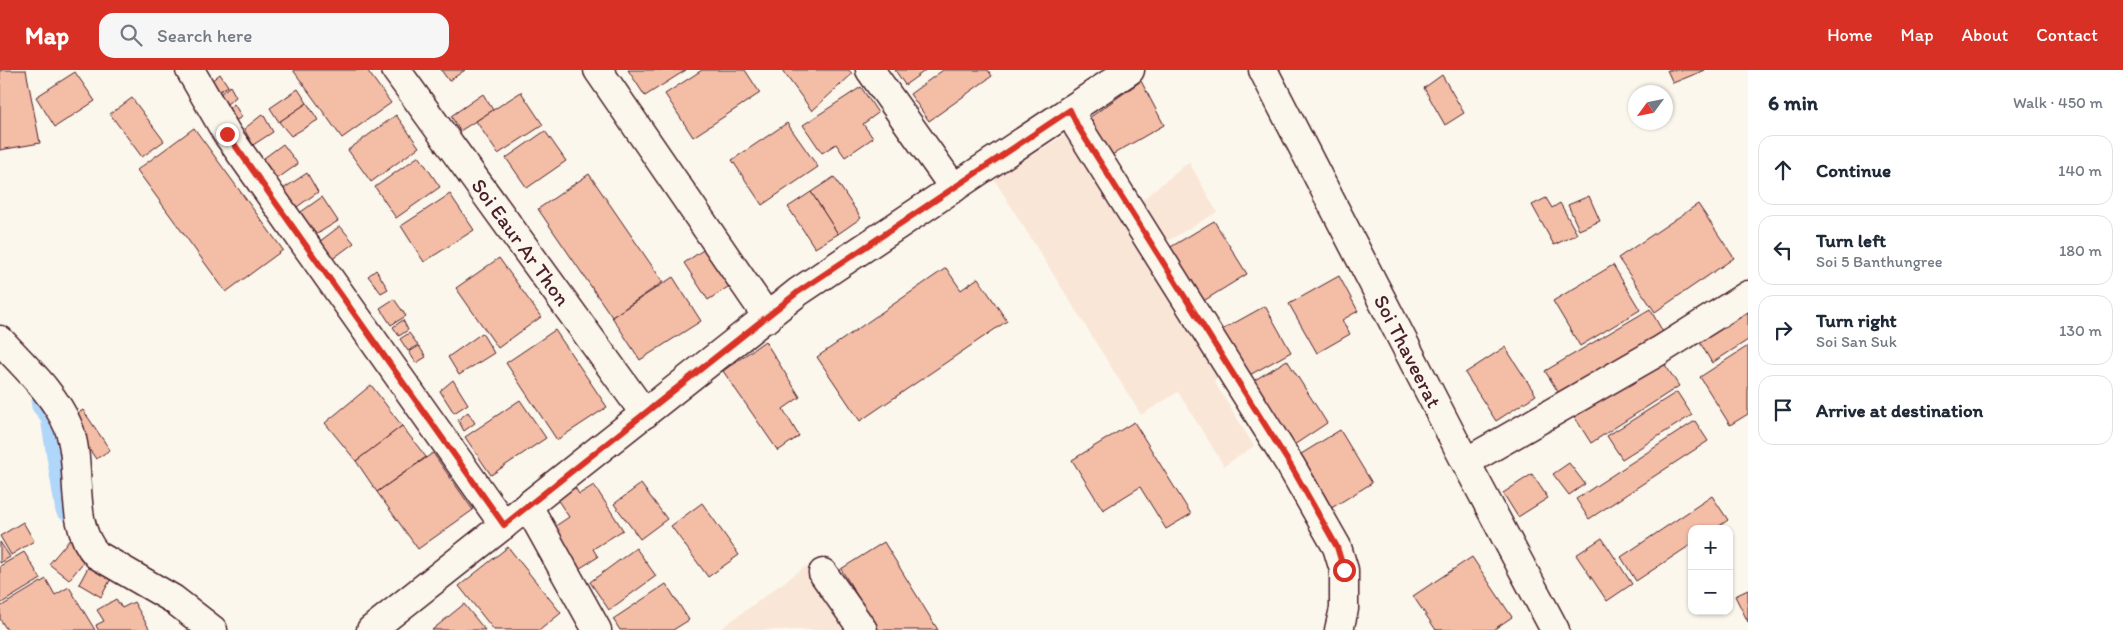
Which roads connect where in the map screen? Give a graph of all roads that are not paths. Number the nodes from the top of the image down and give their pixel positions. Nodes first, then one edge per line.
1 (190, 70) edge
2 (396, 70) edge
3 (598, 70) edge
4 (870, 70) edge
5 (1130, 70) edge
6 (1263, 70) edge
7 (1070, 110) junction
8 (954, 188) junction
9 (1748, 295) edge
10 (768, 318) junction
11 (0, 340) edge
12 (645, 414) junction
13 (1466, 462) junction
14 (528, 506) junction
15 (504, 525) junction
16 (823, 573) dead end
17 (1552, 629) edge
18 (212, 630) edge
19 (371, 630) edge
20 (597, 630) edge
21 (863, 630) edge
22 (1339, 630) edge

1 - 15 street
2 - 12 street, Soi Eaur Ar Thon
3 - 10 street
4 - 8 street
5 - 7 street
6 - 13 street, Soi Thaveerat
7 - 8 street
7 - 22 street
8 - 10 street
9 - 13 street
10 - 12 street
11 - 18 street
12 - 14 street
13 - 17 street, Soi Thaveerat
14 - 15 street
14 - 20 street
15 - 19 street
16 - 21 street

